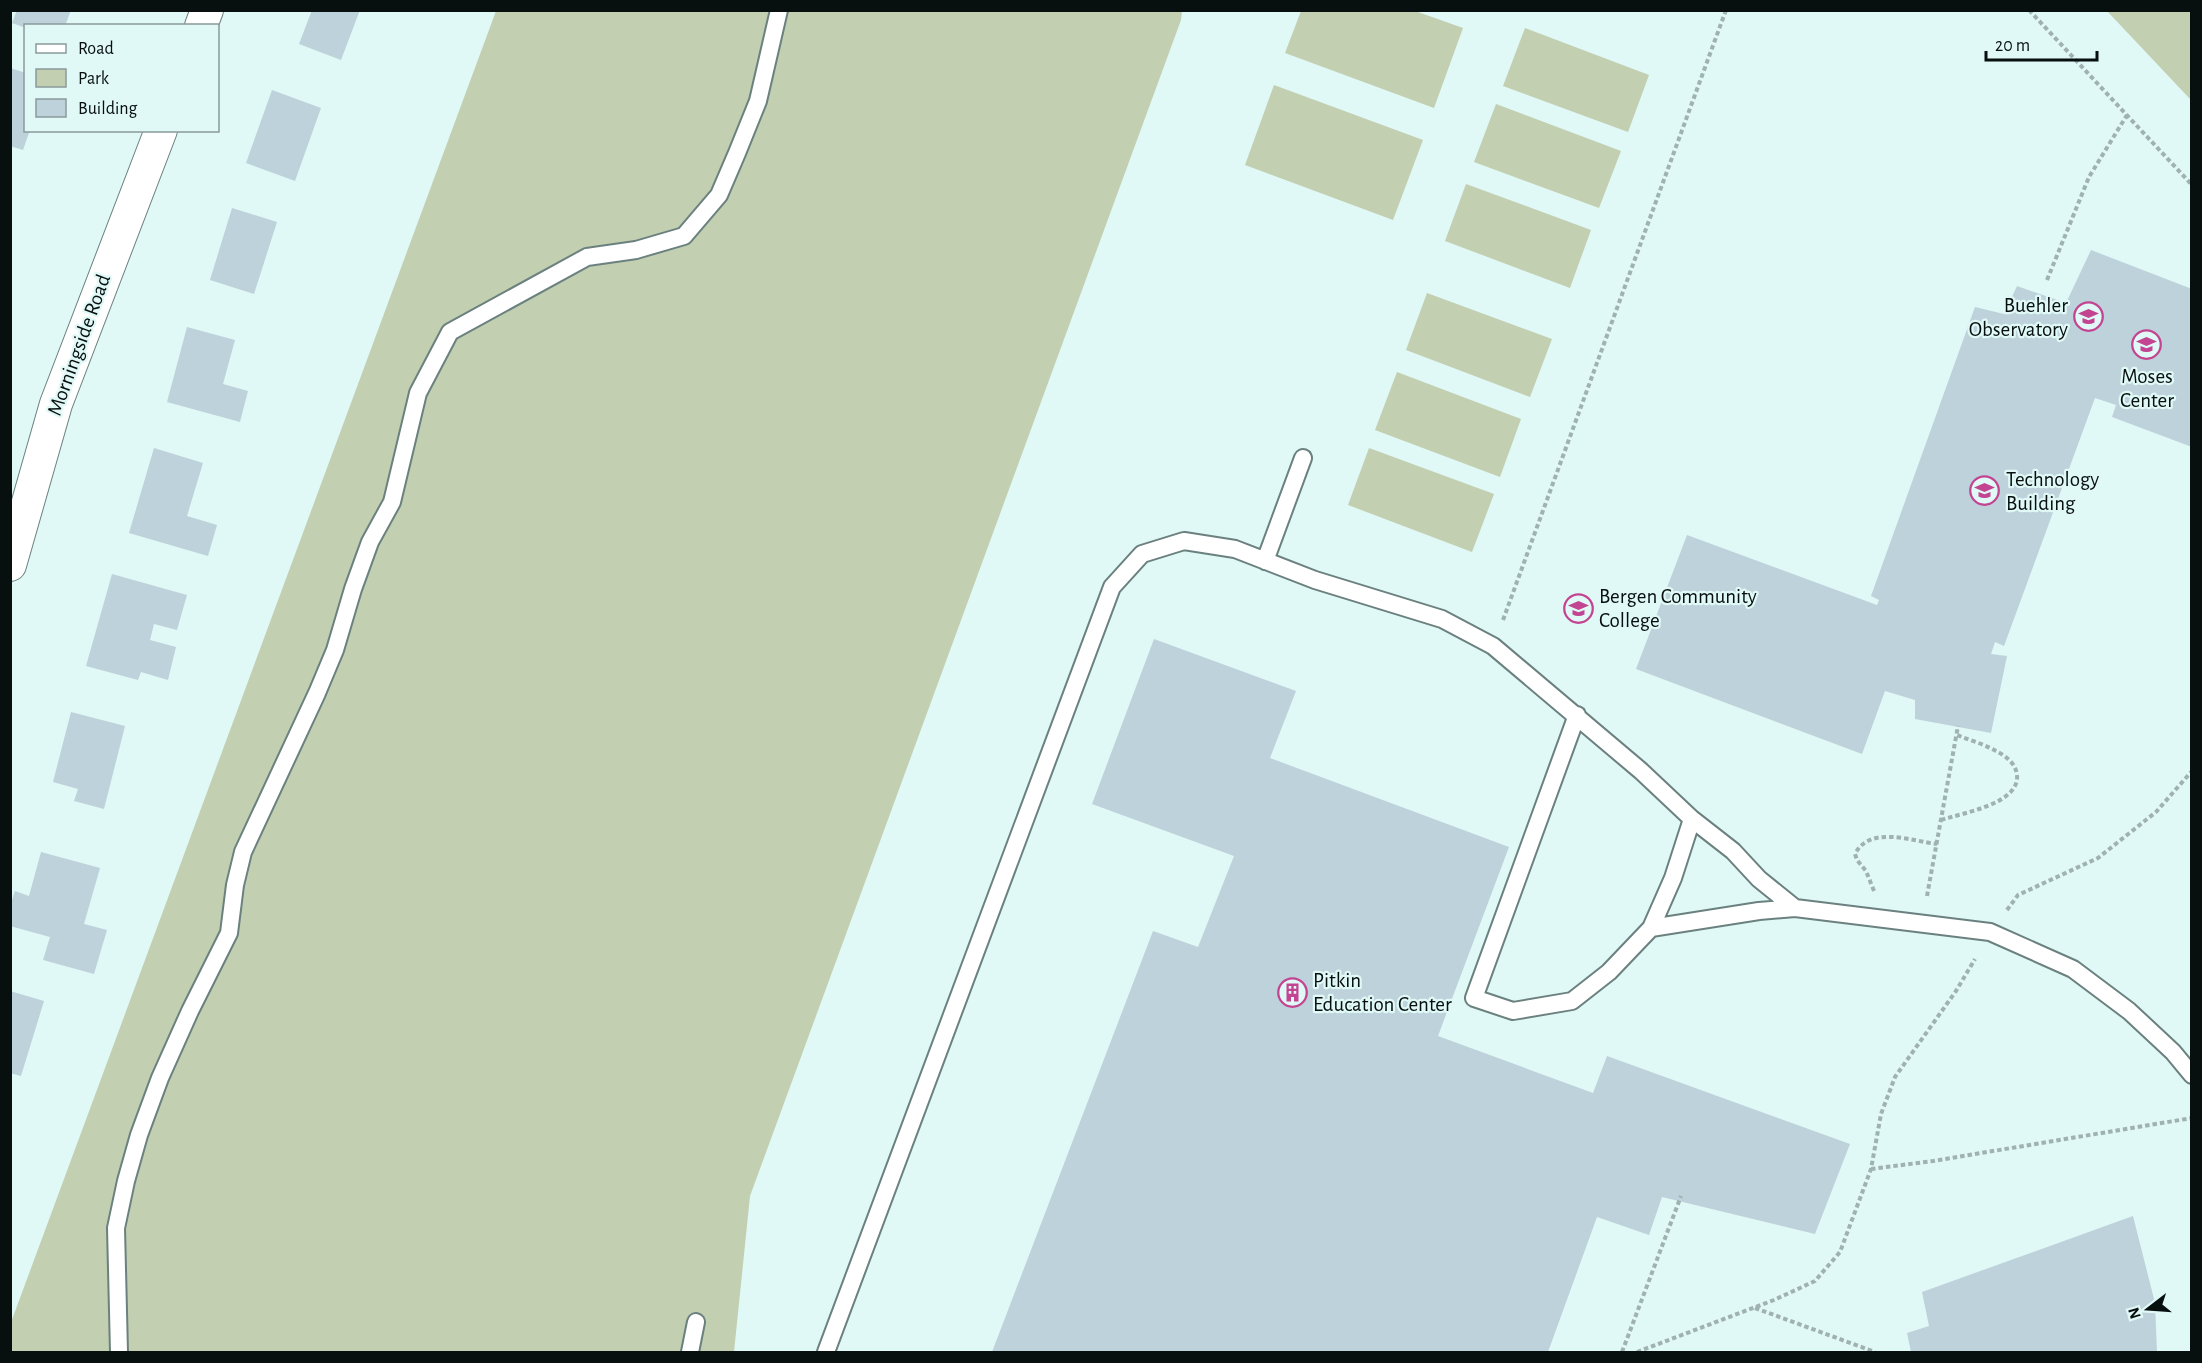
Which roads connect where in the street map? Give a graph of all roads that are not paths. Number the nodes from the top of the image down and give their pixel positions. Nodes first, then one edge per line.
1 (779, 10) edge
2 (160, 132) edge
3 (1303, 458) dead end
4 (1265, 561) junction
5 (10, 565) edge
6 (1577, 714) junction
7 (1692, 819) junction
8 (1795, 908) junction
9 (1651, 928) junction
10 (2192, 1075) edge
11 (696, 1322) dead end
12 (119, 1353) edge
13 (690, 1353) edge
14 (826, 1353) edge

1 - 12 lane
2 - 5 street, Morningside Road
3 - 4 lane
4 - 6 lane
4 - 14 lane
6 - 7 lane
6 - 9 lane
7 - 8 lane
7 - 9 lane
8 - 9 lane
8 - 10 lane
11 - 13 lane

